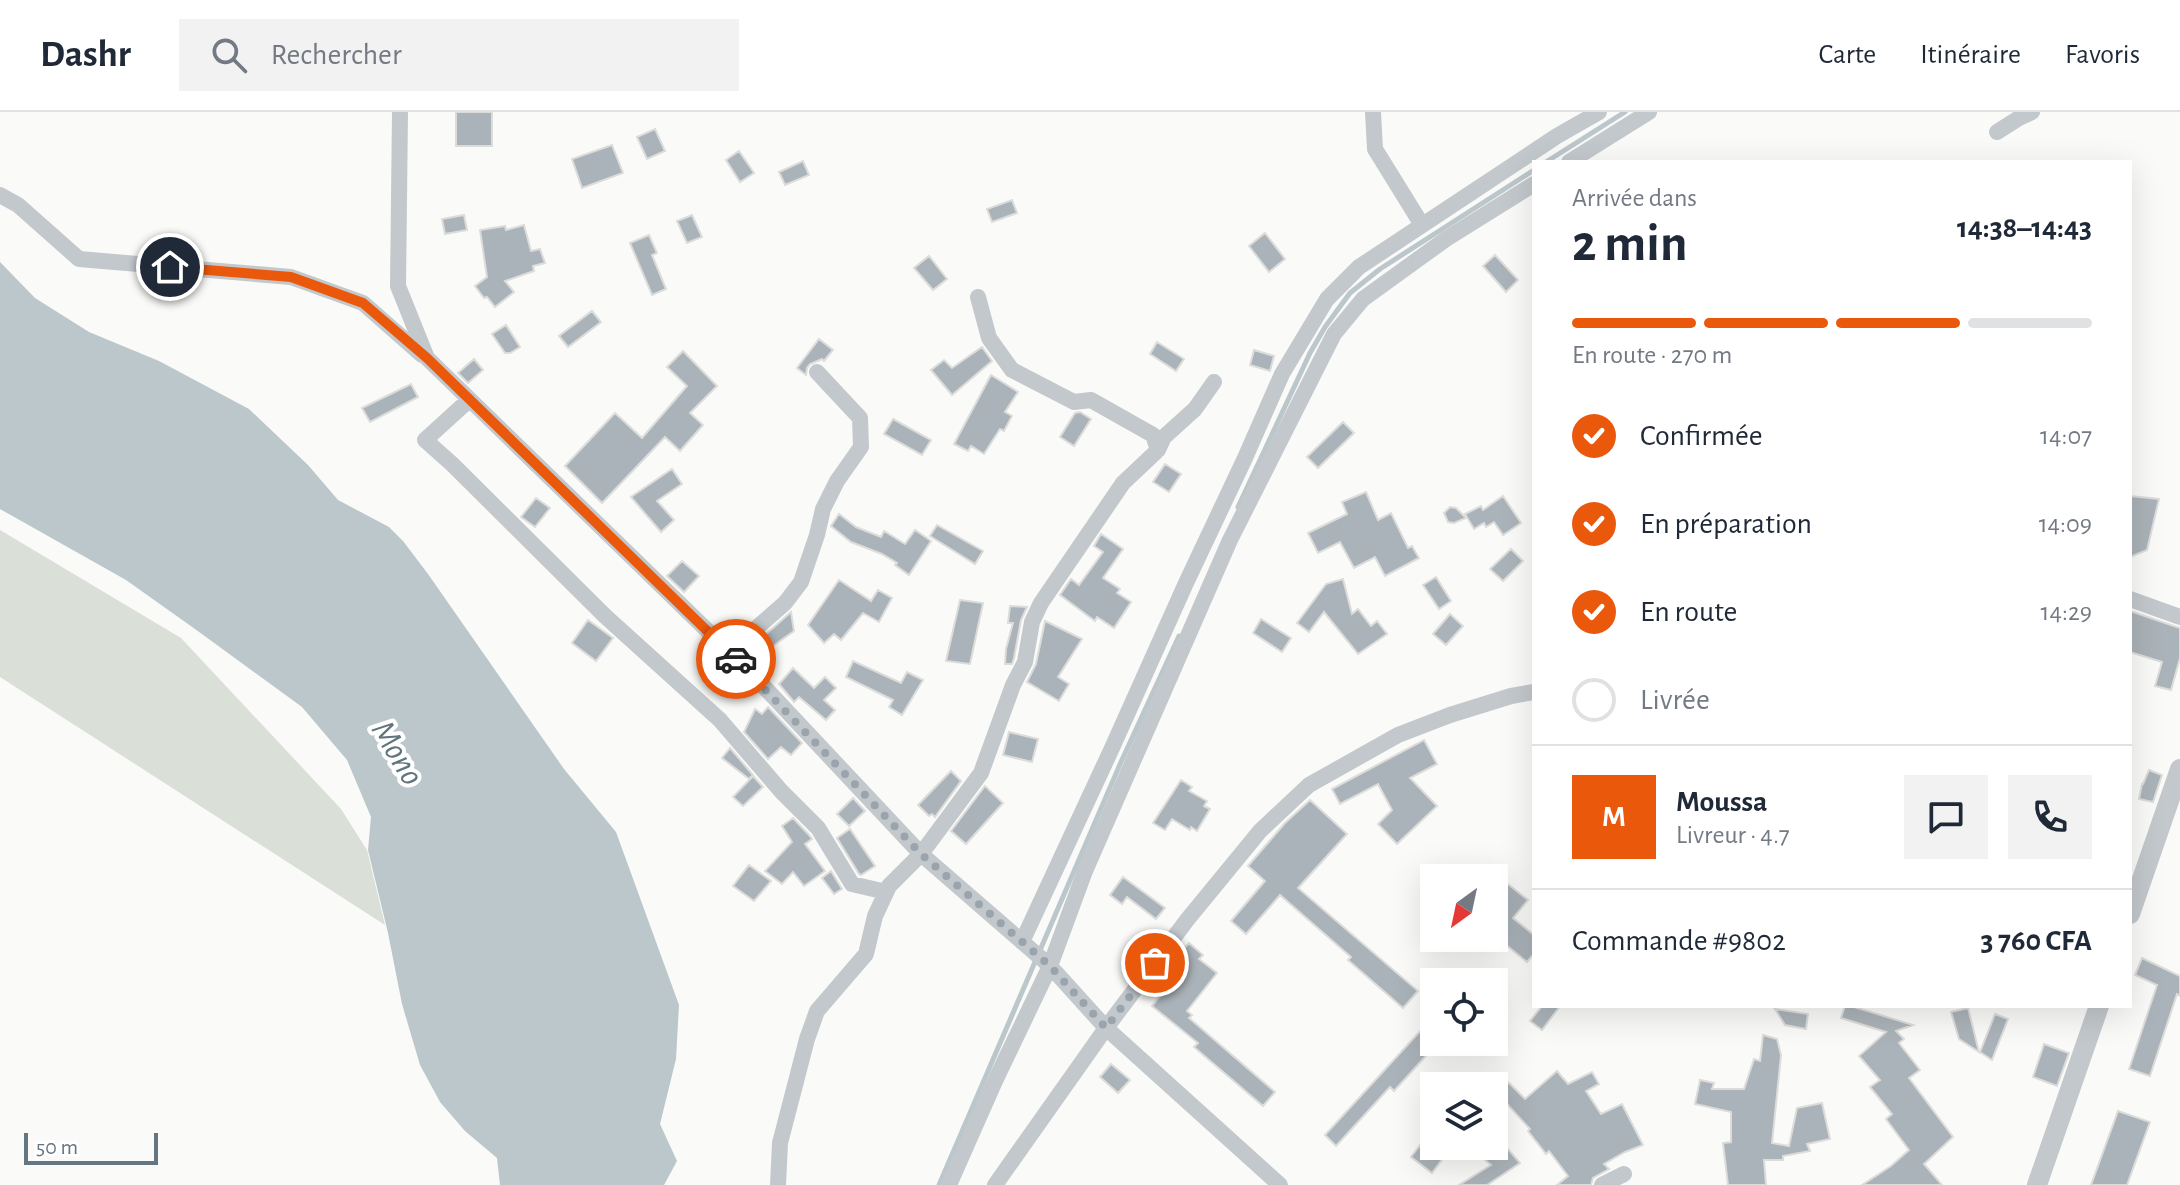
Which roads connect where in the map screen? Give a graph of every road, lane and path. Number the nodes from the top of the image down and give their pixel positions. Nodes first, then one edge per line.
1 (400, 112) edge
2 (1373, 112) edge
3 (1599, 112) edge
4 (1649, 112) edge
5 (2032, 112) edge
6 (1997, 132) dead end
7 (1572, 160) edge
8 (1532, 185) edge
9 (0, 195) edge
10 (1422, 225) junction
11 (978, 297) dead end
12 (427, 358) junction
13 (817, 372) dead end
14 (1214, 382) dead end
15 (469, 400) junction
16 (1158, 450) junction
17 (2132, 600) edge
18 (2180, 617) edge
19 (729, 652) junction
20 (1532, 692) edge
21 (2180, 769) edge
22 (921, 854) junction
23 (886, 892) junction
24 (2132, 908) edge
25 (1022, 942) junction
26 (1050, 966) junction
27 (2098, 1008) edge
28 (1106, 1028) junction
29 (1624, 1174) dead end
30 (778, 1185) edge
31 (949, 1185) edge
32 (995, 1185) edge
33 (1280, 1185) edge
34 (1602, 1185) edge
35 (2037, 1185) edge

1 - 12 street
2 - 10 street
3 - 10 street
4 - 7 street
5 - 6 street
8 - 26 street
9 - 12 street
10 - 25 street
11 - 16 street
12 - 15 street
13 - 19 street
14 - 16 street
15 - 19 street
15 - 23 street
16 - 22 street
17 - 18 street
19 - 22 street
20 - 28 street
21 - 24 street
22 - 23 street
22 - 25 street
23 - 30 street
25 - 26 street
26 - 28 street
26 - 31 street
27 - 35 street
28 - 32 street
28 - 33 street
29 - 34 street

